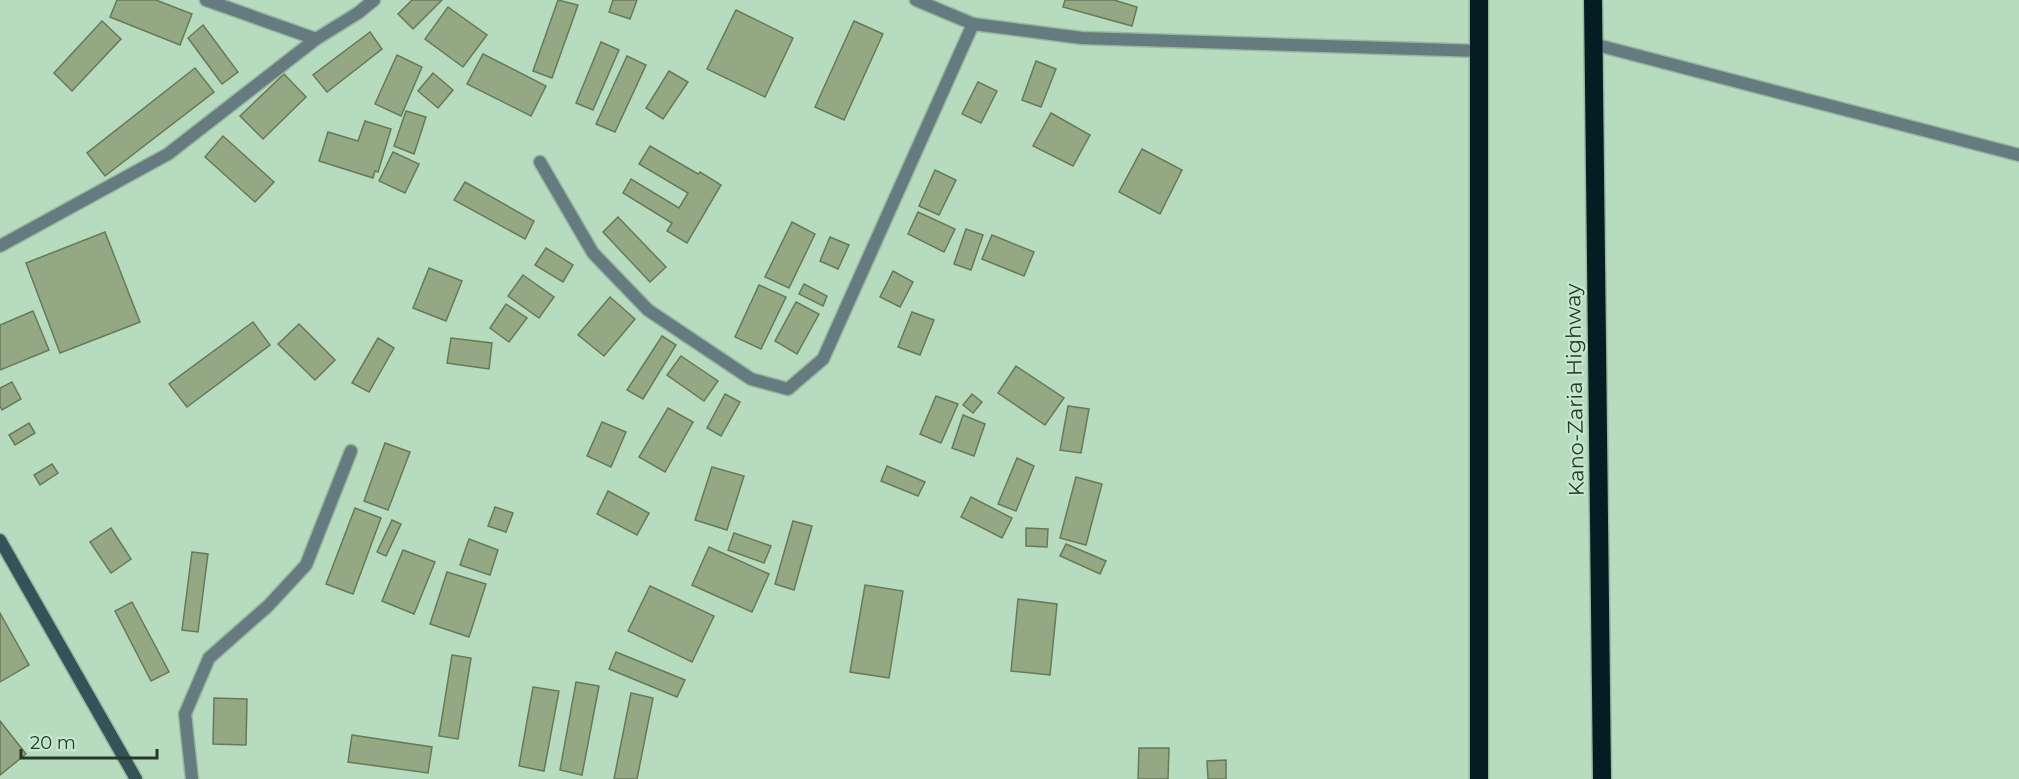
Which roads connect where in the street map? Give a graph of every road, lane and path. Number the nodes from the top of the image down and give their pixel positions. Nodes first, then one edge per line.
1 (206, 0) edge
2 (374, 0) edge
3 (916, 0) edge
4 (1479, 0) edge
5 (1593, 0) edge
6 (973, 24) junction
7 (316, 39) junction
8 (1593, 44) junction
9 (1480, 51) junction
10 (2019, 155) edge
11 (540, 162) dead end
12 (0, 246) edge
13 (351, 451) dead end
14 (0, 540) edge
15 (136, 779) edge
16 (192, 779) edge
17 (1479, 779) edge
18 (1602, 779) edge

1 - 7 street
2 - 7 street
3 - 6 street
4 - 9 highway
5 - 8 highway, Kano-Zaria Highway
6 - 9 street
6 - 11 street
7 - 12 street
8 - 10 street
8 - 18 highway, Kano-Zaria Highway
9 - 17 highway
13 - 16 street
14 - 15 street

